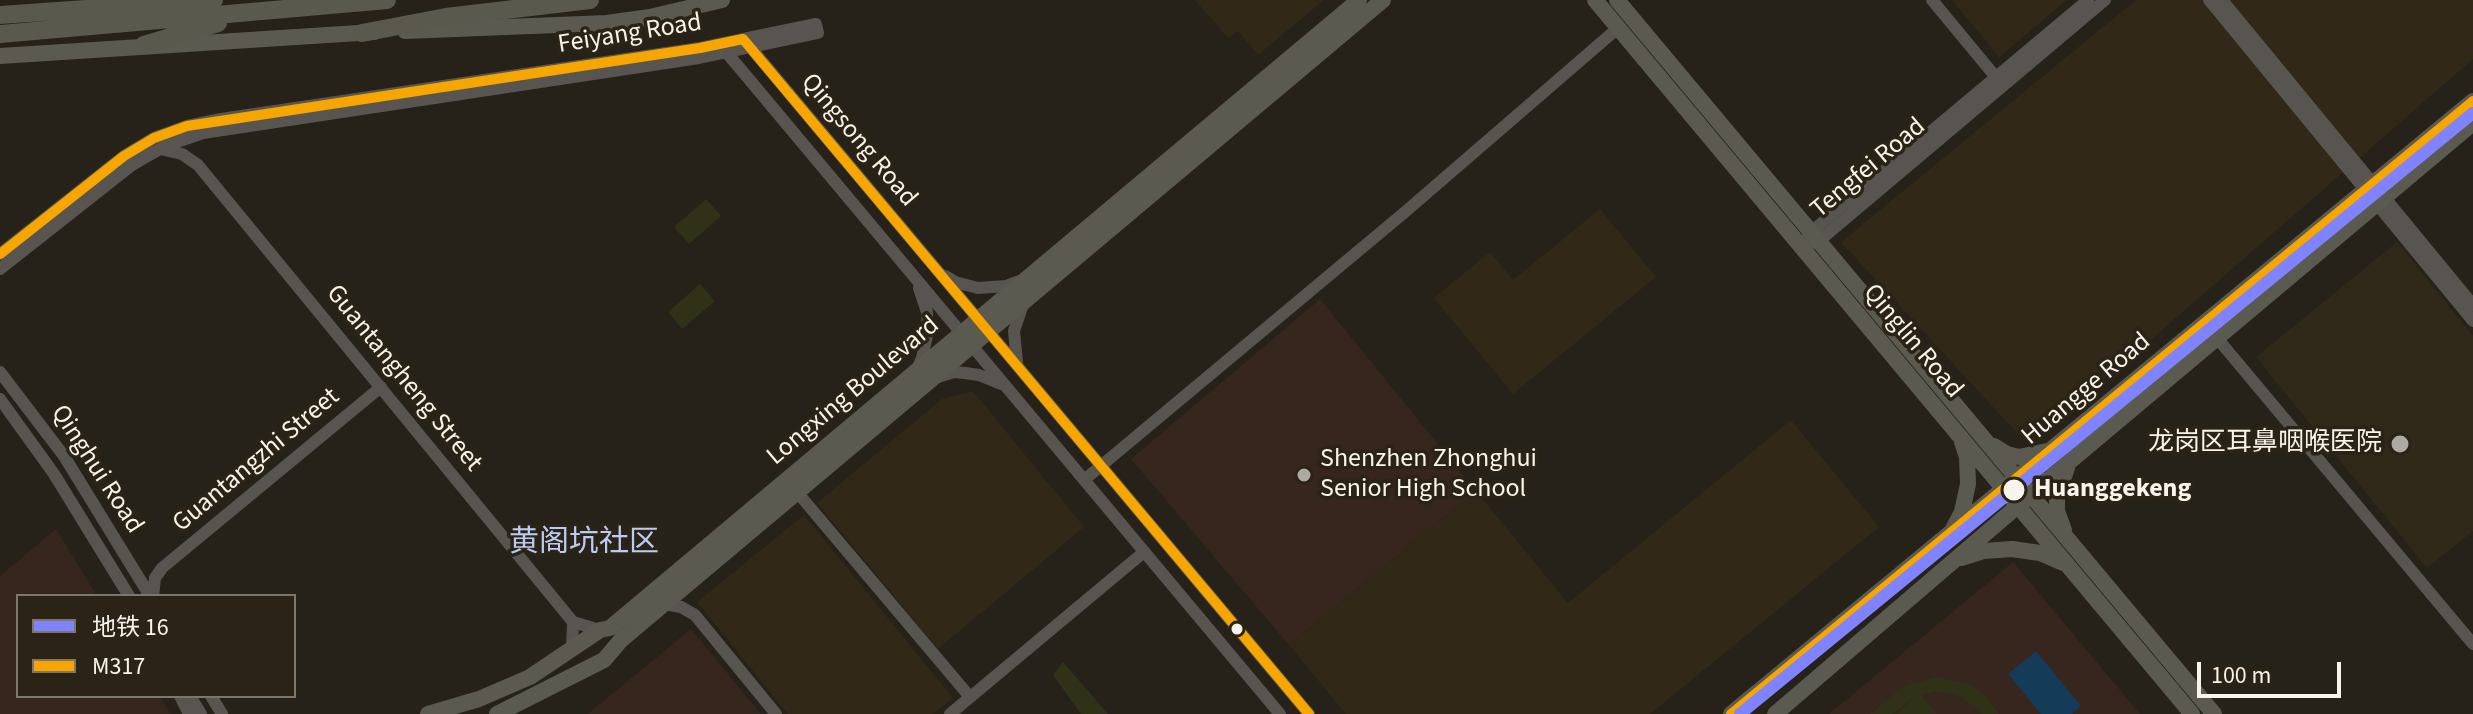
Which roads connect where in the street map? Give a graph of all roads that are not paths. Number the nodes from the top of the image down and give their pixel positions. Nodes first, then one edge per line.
1 (214, 0) edge
2 (387, 0) edge
3 (722, 0) edge
4 (1359, 0) edge
5 (1383, 0) edge
6 (1595, 0) edge
7 (1617, 0) edge
8 (1932, 0) edge
9 (2088, 0) edge
10 (2105, 0) edge
11 (2209, 0) edge
12 (2222, 0) edge
13 (581, 1) edge
14 (253, 12) junction
15 (0, 15) edge
16 (1618, 28) junction
17 (362, 33) junction
18 (0, 34) edge
19 (747, 43) junction
20 (144, 45) junction
21 (725, 48) junction
22 (0, 56) edge
23 (1999, 82) junction
24 (2473, 101) edge
25 (2473, 123) edge
26 (203, 133) junction
27 (160, 149) junction
28 (198, 165) junction
29 (2368, 187) junction
30 (2379, 201) junction
31 (1815, 236) junction
32 (1802, 247) junction
33 (0, 254) edge
34 (0, 269) edge
35 (936, 269) junction
36 (1030, 276) junction
37 (915, 278) junction
38 (1028, 298) junction
39 (2473, 305) edge
40 (2473, 321) edge
41 (983, 325) junction
42 (2217, 338) junction
43 (966, 340) junction
44 (1020, 369) junction
45 (0, 372) edge
46 (914, 373) junction
47 (930, 380) junction
48 (381, 387) junction
49 (1007, 388) junction
50 (0, 399) edge
51 (1958, 434) junction
52 (1982, 437) junction
53 (2059, 444) junction
54 (2072, 460) junction
55 (1101, 466) junction
56 (1084, 480) junction
57 (2011, 484) junction
58 (797, 492) junction
59 (2025, 500) junction
60 (1948, 536) junction
61 (2069, 540) junction
62 (1144, 552) junction
63 (1952, 562) junction
64 (131, 565) junction
65 (2068, 566) junction
66 (162, 568) junction
67 (691, 580) junction
68 (128, 594) edge
69 (150, 594) edge
70 (151, 594) edge
71 (664, 604) junction
72 (695, 615) junction
73 (573, 622) junction
74 (2128, 625) junction
75 (600, 630) junction
76 (2473, 644) edge
77 (572, 649) junction
78 (970, 697) junction
79 (428, 714) edge
80 (497, 714) edge
81 (776, 714) edge
82 (950, 714) edge
83 (1280, 714) edge
84 (1309, 714) edge
85 (1731, 714) edge
86 (1775, 714) edge
87 (2192, 714) edge
88 (2214, 714) edge

1 - 15 highway
2 - 14 highway
3 - 17 main road
4 - 36 main road, Longxing Boulevard
5 - 38 main road, Longxing Boulevard
6 - 16 main road, Qinglin Road
7 - 31 main road, Qinglin Road
8 - 23 street
9 - 23 street, Tengfei Road
10 - 23 street, Tengfei Road
11 - 29 street
12 - 29 street
13 - 17 highway
14 - 18 highway
14 - 20 highway
16 - 32 main road, Qinglin Road
16 - 55 street
17 - 20 main road
19 - 19 street, Feiyang Road
19 - 21 street, Feiyang Road
19 - 35 street, Qingsong Road
20 - 22 main road
21 - 26 street, Feiyang Road
21 - 33 street, Feiyang Road
21 - 37 street
23 - 31 street, Tengfei Road
24 - 29 main road, Huangge Road
25 - 30 main road, Huangge Road
26 - 27 street, Feiyang Road
26 - 28 street
27 - 28 street, Guantangheng Street
27 - 34 street, Feiyang Road
28 - 48 street, Guantangheng Street
29 - 30 street
29 - 53 main road, Huangge Road
30 - 39 street
30 - 40 street
30 - 42 main road, Huangge Road
31 - 32 street, Tengfei Road
31 - 52 main road, Qinglin Road
32 - 51 main road, Qinglin Road
35 - 36 street
35 - 41 street, Qingsong Road
36 - 41 main road, Longxing Boulevard
37 - 43 street
37 - 46 street
38 - 41 main road, Longxing Boulevard
38 - 44 street
41 - 43 main road, Longxing Boulevard
41 - 44 street, Qingsong Road
42 - 54 main road, Huangge Road
42 - 76 street
43 - 46 main road, Longxing Boulevard
43 - 47 main road, Longxing Boulevard
43 - 49 street
44 - 55 street, Qingsong Road
45 - 64 street, Qinghui Road
46 - 75 main road, Longxing Boulevard
47 - 49 street
47 - 58 main road, Longxing Boulevard
48 - 66 street, Guantangzhi Street
48 - 73 street, Guantangheng Street
49 - 56 street
50 - 68 street, Qinghui Road
51 - 57 main road, Qinglin Road
51 - 60 main road
52 - 53 main road
52 - 57 main road, Qinglin Road
53 - 57 main road, Huangge Road
54 - 59 main road, Huangge Road
54 - 61 main road
55 - 56 street
55 - 84 street, Qingsong Road
56 - 62 street
57 - 59 main road, Qinglin Road
57 - 60 main road, Huangge Road
58 - 67 main road, Longxing Boulevard
58 - 78 street
59 - 61 main road, Qinglin Road
59 - 63 main road, Huangge Road
59 - 65 main road, Qinglin Road
60 - 85 main road, Huangge Road
61 - 74 main road, Qinglin Road
62 - 78 street
62 - 83 street
63 - 65 main road
63 - 86 main road, Huangge Road
64 - 66 street, Guantangzhi Street
64 - 69 street, Qinghui Road
65 - 74 main road, Qinglin Road
66 - 70 street, Guantangzhi Street
67 - 71 main road, Longxing Boulevard
67 - 72 street
71 - 72 street
71 - 80 main road, Longxing Boulevard
72 - 81 street
73 - 75 street
73 - 77 street
74 - 87 main road, Qinglin Road
74 - 88 main road, Qinglin Road
75 - 77 main road, Longxing Boulevard
77 - 79 main road, Longxing Boulevard
78 - 82 street

